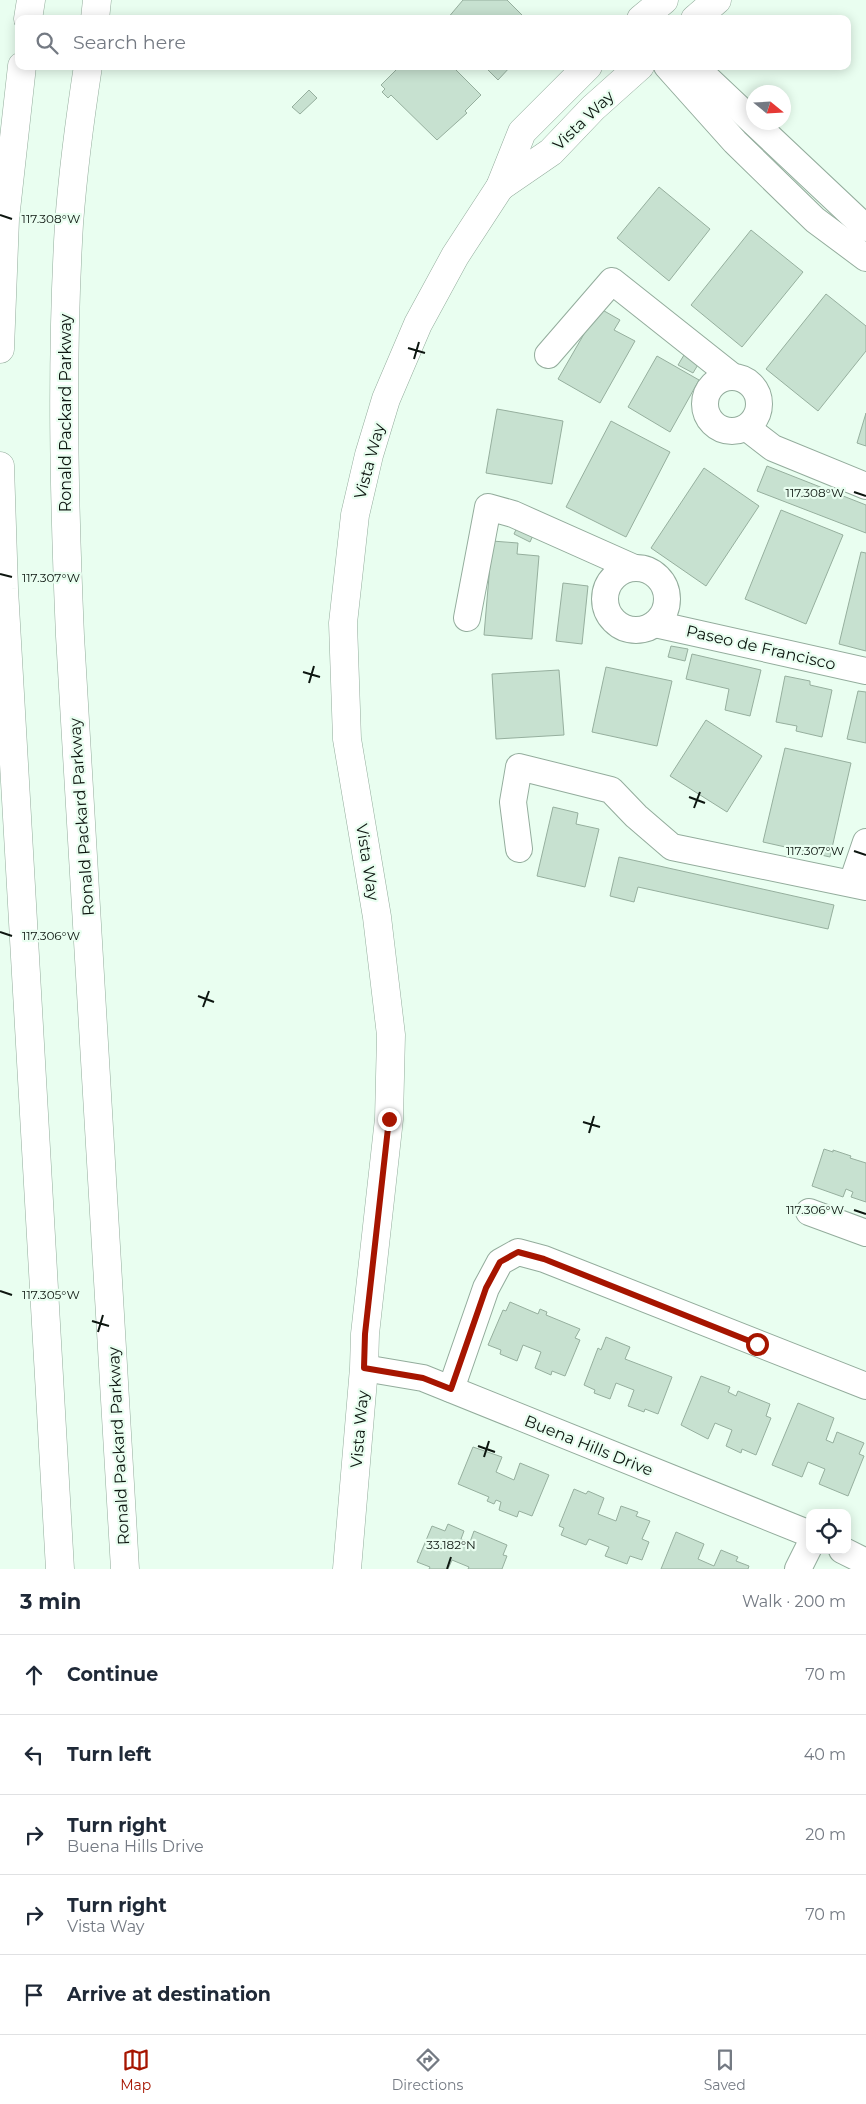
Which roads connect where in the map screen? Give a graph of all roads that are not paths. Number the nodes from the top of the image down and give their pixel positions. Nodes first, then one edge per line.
1 (31, 0) edge
2 (97, 0) edge
3 (664, 0) edge
4 (717, 0) edge
5 (29, 15) edge
6 (95, 15) edge
7 (646, 15) edge
8 (700, 15) edge
9 (22, 70) edge
10 (88, 70) edge
11 (584, 70) edge
12 (636, 70) edge
13 (671, 70) edge
14 (698, 70) edge
15 (500, 187) junction
16 (866, 228) edge
17 (866, 258) edge
18 (0, 349) edge
19 (548, 355) dead end
20 (734, 377) junction
21 (747, 428) junction
22 (0, 466) edge
23 (866, 486) edge
24 (632, 567) junction
25 (467, 618) dead end
26 (655, 624) junction
27 (866, 671) edge
28 (866, 842) edge
29 (520, 849) dead end
30 (859, 885) edge
31 (809, 1212) dead end
32 (866, 1233) edge
33 (364, 1368) junction
34 (866, 1386) edge
35 (451, 1389) junction
36 (806, 1532) edge
37 (806, 1553) edge
38 (850, 1554) edge
39 (866, 1562) edge
40 (60, 1569) edge
41 (125, 1569) edge
42 (347, 1569) edge
43 (798, 1569) edge

1 - 5 main road
2 - 6 main road
3 - 7 main road
4 - 8 main road
9 - 18 main road
10 - 41 main road, Ronald Packard Parkway
11 - 15 main road, Vista Way
12 - 15 main road, Vista Way
13 - 17 street
14 - 16 street
15 - 33 main road, Vista Way
19 - 20 street
20 - 21 street
20 - 21 street
21 - 23 street
22 - 40 main road
24 - 25 street
24 - 26 street
24 - 26 street, Paseo de Francisco
26 - 27 street, Paseo de Francisco
28 - 30 street
29 - 30 street
31 - 32 street
33 - 35 street, Buena Hills Drive
33 - 42 main road, Vista Way
34 - 35 street
35 - 36 street, Buena Hills Drive
37 - 43 street
38 - 39 street

